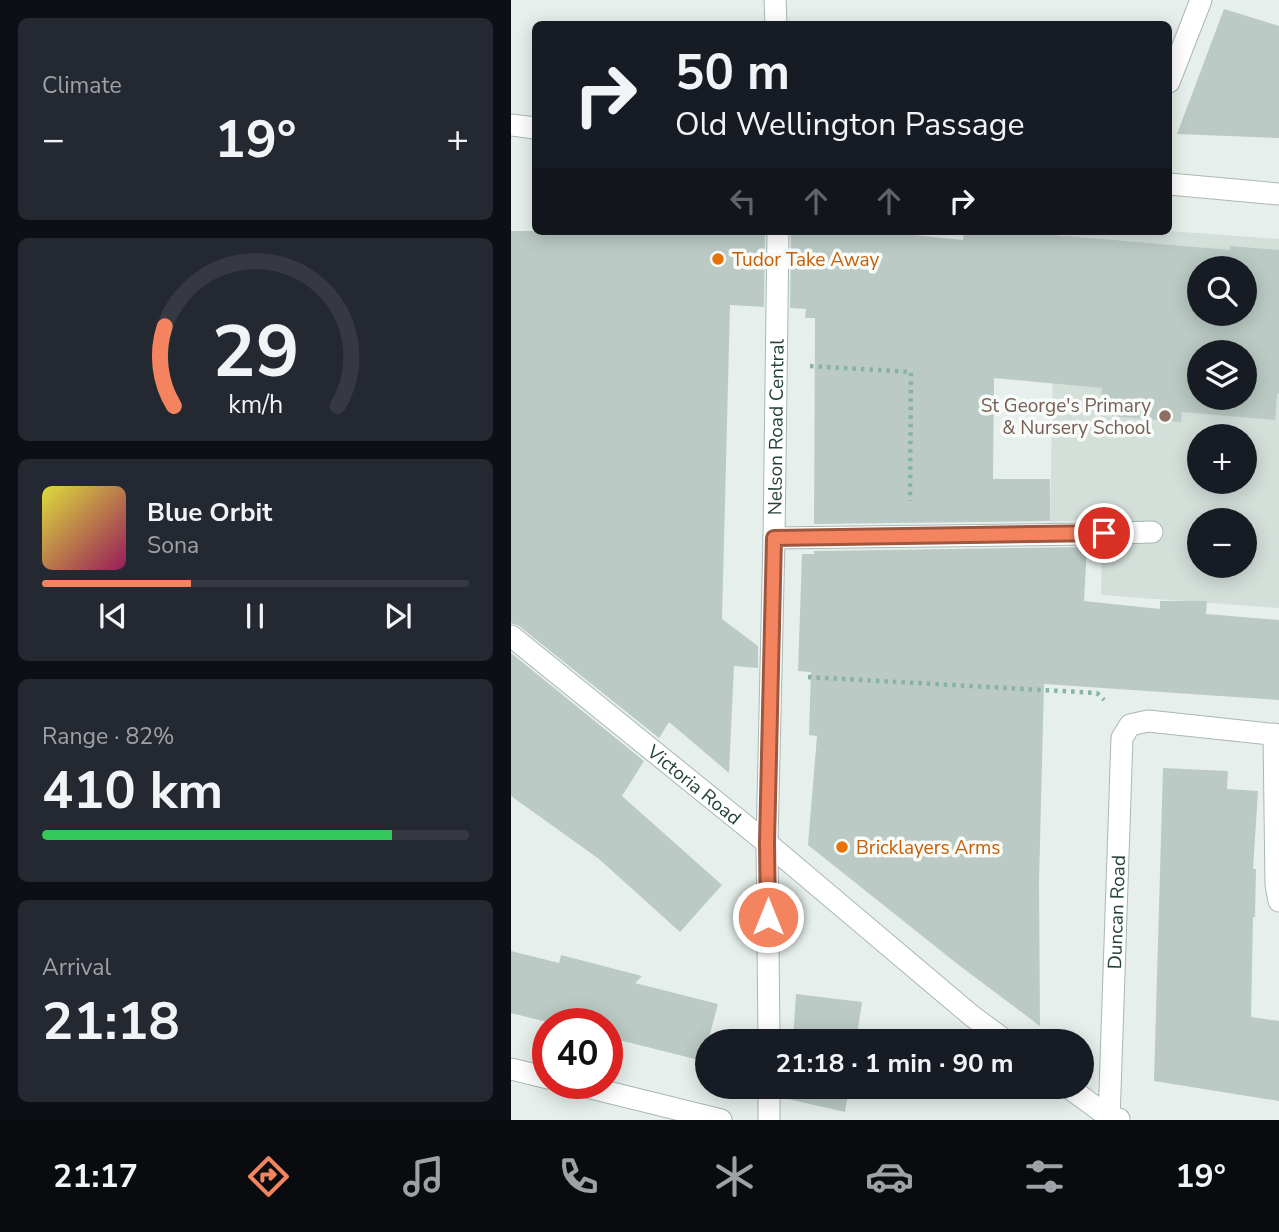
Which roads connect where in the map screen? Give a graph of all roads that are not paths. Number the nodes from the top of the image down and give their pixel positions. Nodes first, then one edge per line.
1 (775, 0) edge
2 (1196, 2) edge
3 (775, 21) edge
4 (1172, 73) edge
5 (511, 125) edge
6 (532, 128) edge
7 (1172, 184) edge
8 (1279, 194) edge
9 (778, 235) edge
10 (1152, 532) dead end
11 (774, 538) junction
12 (511, 636) edge
13 (1276, 734) edge
14 (767, 843) junction
15 (1279, 901) edge
16 (769, 1029) edge
17 (990, 1029) edge
18 (511, 1069) edge
19 (532, 1074) edge
20 (623, 1096) edge
21 (769, 1099) edge
22 (1085, 1099) edge
23 (1114, 1119) edge
24 (721, 1120) edge
25 (769, 1120) edge

1 - 3 street
2 - 4 street
5 - 6 street
7 - 8 street
9 - 11 street, Nelson Road Central
10 - 11 street
11 - 14 street, Nelson Road Central
12 - 14 street, Victoria Road
13 - 15 street
13 - 23 street, Duncan Road
14 - 16 street, Nelson Road Central
14 - 17 street, Victoria Road
18 - 19 street
20 - 24 street
21 - 25 street
22 - 23 street

